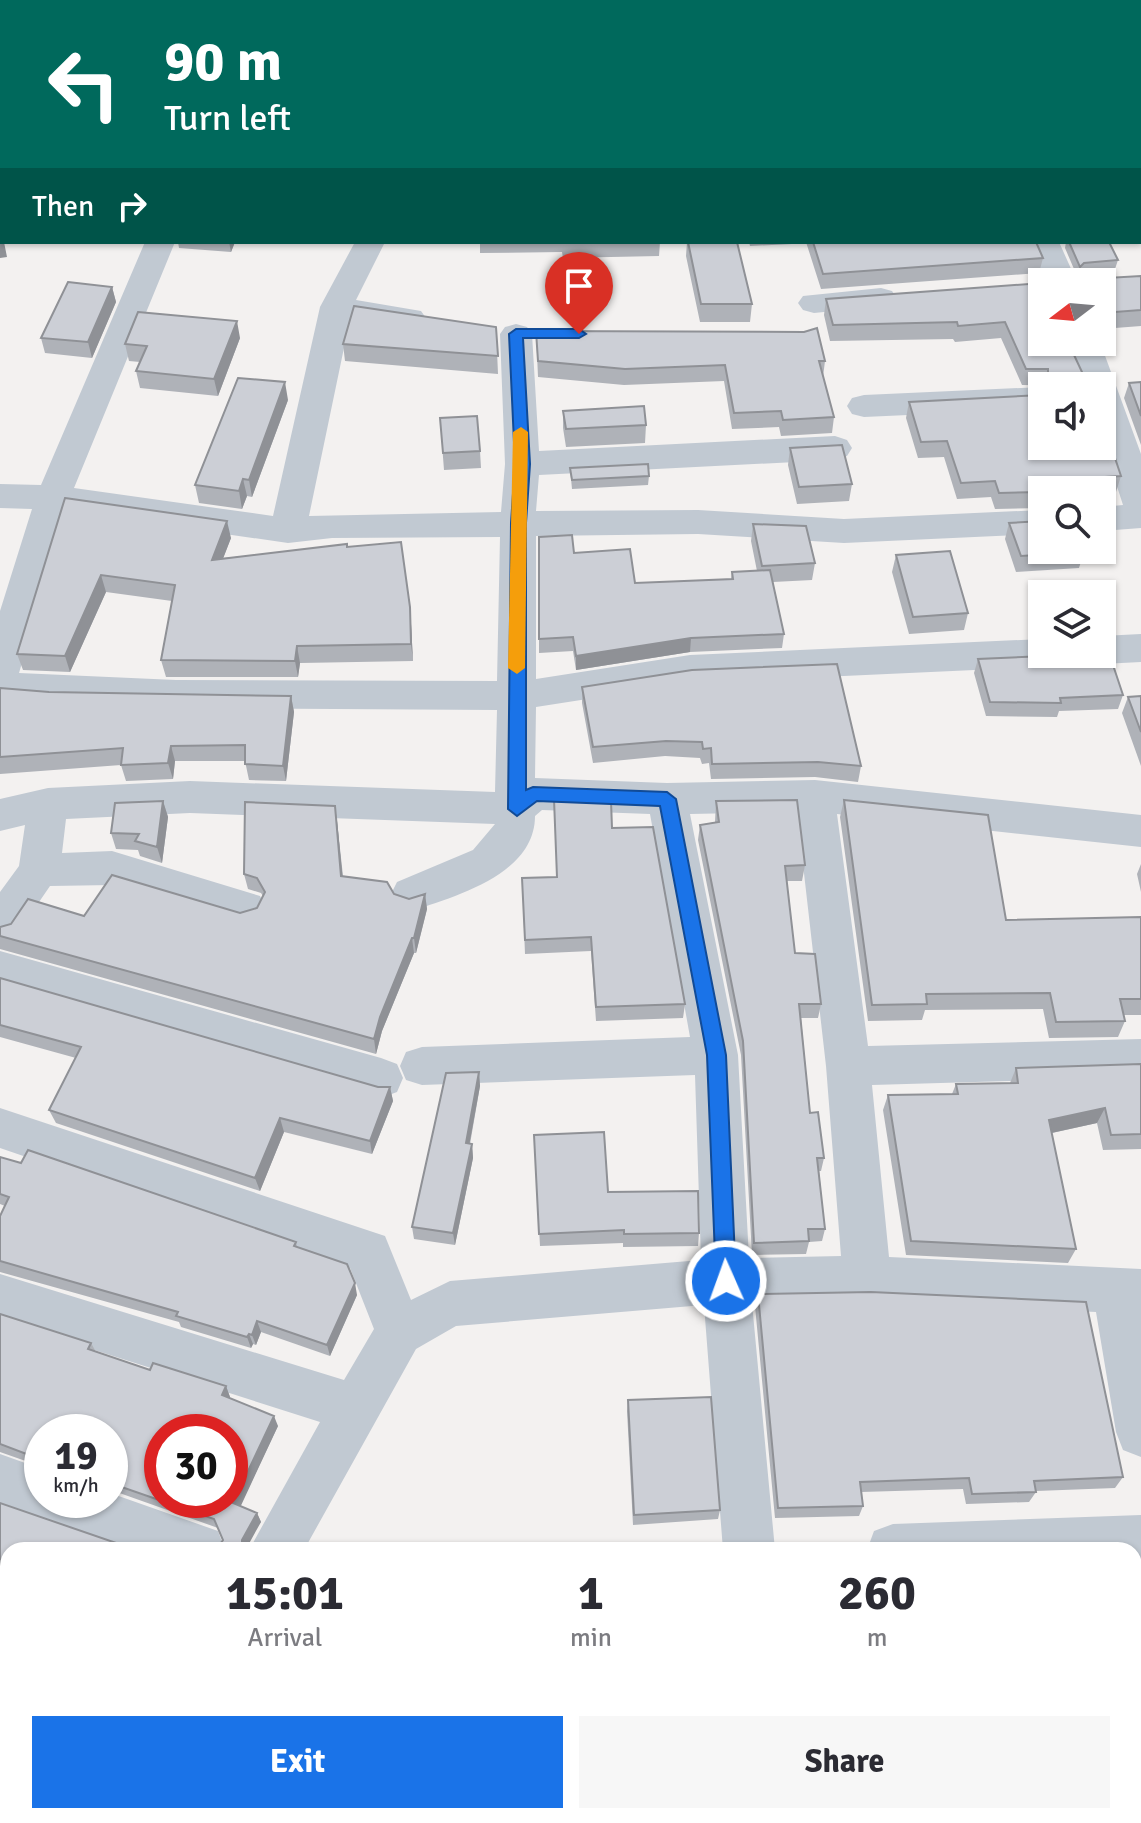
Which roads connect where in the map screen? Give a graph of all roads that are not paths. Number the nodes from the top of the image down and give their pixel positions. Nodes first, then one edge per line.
1 (159, 244) edge
2 (369, 244) edge
3 (1045, 244) edge
4 (1055, 268) edge
5 (905, 296) edge
6 (814, 303) dead end
7 (336, 307) junction
8 (441, 323) edge
9 (516, 332) dead end
10 (1116, 392) edge
11 (1141, 393) edge
12 (1028, 399) edge
13 (864, 406) dead end
14 (1116, 431) edge
15 (835, 448) edge
16 (522, 464) junction
17 (0, 496) edge
18 (53, 497) junction
19 (1141, 507) edge
20 (1141, 516) edge
21 (1116, 518) edge
22 (518, 523) junction
23 (1028, 523) edge
24 (288, 531) junction
25 (1141, 648) edge
26 (1116, 649) edge
27 (1028, 654) edge
28 (0, 673) edge
29 (0, 687) edge
30 (516, 696) junction
31 (815, 796) junction
32 (667, 799) junction
33 (48, 804) junction
34 (517, 809) junction
35 (0, 815) edge
36 (1141, 831) edge
37 (39, 870) junction
38 (412, 894) edge
39 (245, 908) edge
40 (0, 925) edge
41 (0, 969) edge
42 (716, 1055) junction
43 (1141, 1058) edge
44 (848, 1066) junction
45 (0, 1128) edge
46 (867, 1278) junction
47 (726, 1281) junction
48 (1129, 1292) edge
49 (0, 1297) edge
50 (399, 1332) junction
51 (357, 1409) junction
52 (1141, 1432) edge
53 (0, 1480) edge
54 (24, 1489) edge
55 (107, 1518) edge
56 (1141, 1541) edge
57 (176, 1542) edge
58 (280, 1542) edge
59 (748, 1542) edge
60 (1113, 1542) edge

1 - 18 street
2 - 7 street
3 - 4 street
5 - 6 street
7 - 8 street
7 - 24 street
9 - 16 street
10 - 11 street
12 - 13 street
14 - 19 street
15 - 16 street
16 - 22 street
17 - 18 street
18 - 24 street
18 - 28 street
20 - 21 street
22 - 23 street
22 - 24 street
22 - 30 street
25 - 26 street
27 - 30 street
29 - 30 street
30 - 34 street
31 - 32 street
31 - 36 street
31 - 44 street
32 - 34 street
32 - 42 street
33 - 34 street
33 - 35 street
33 - 37 street
34 - 38 street
37 - 39 street
37 - 40 street
41 - 42 street
42 - 47 street
43 - 44 street
44 - 46 street
45 - 50 street
46 - 47 street
46 - 48 street
47 - 50 street
47 - 59 street
48 - 52 street
49 - 51 street
50 - 51 street
51 - 58 street
53 - 54 street
55 - 57 street
56 - 60 street

